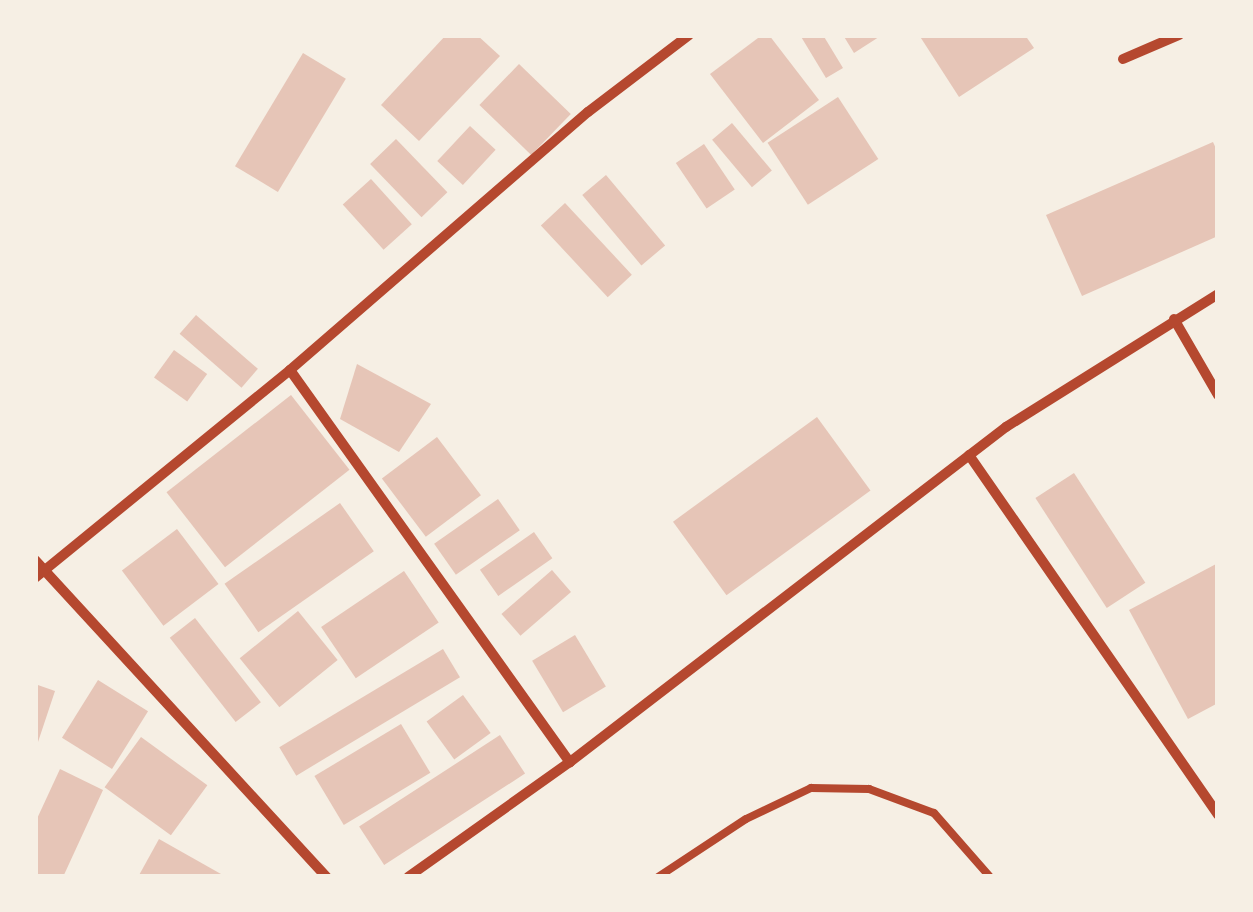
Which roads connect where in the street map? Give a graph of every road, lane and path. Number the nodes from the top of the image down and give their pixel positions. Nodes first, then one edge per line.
1 (689, 35) edge
2 (1179, 35) edge
3 (1123, 59) dead end
4 (1218, 294) edge
5 (1174, 318) junction
6 (290, 370) junction
7 (1218, 395) edge
8 (969, 455) junction
9 (35, 560) edge
10 (46, 570) junction
11 (35, 578) edge
12 (570, 762) junction
13 (1218, 815) edge
14 (328, 877) edge
15 (408, 877) edge
16 (658, 877) edge
17 (990, 877) edge

1 - 6 street
2 - 3 street
4 - 5 street
5 - 7 street
5 - 8 street
6 - 10 street
6 - 12 street
8 - 12 street
8 - 13 street
9 - 10 street
10 - 11 street
10 - 14 street
12 - 15 street
16 - 17 lane

